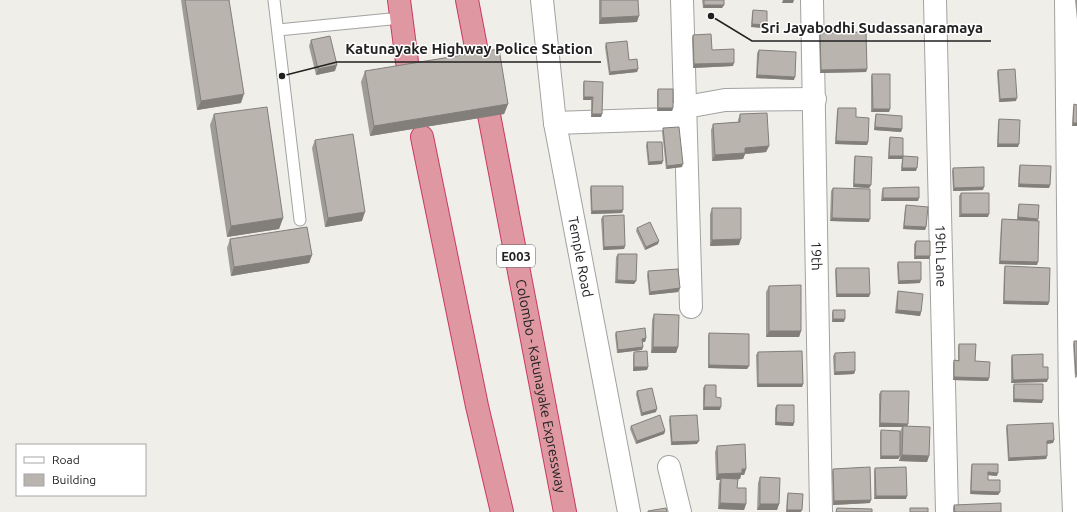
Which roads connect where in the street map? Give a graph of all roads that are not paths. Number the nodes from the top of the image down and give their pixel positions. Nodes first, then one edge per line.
1 (274, 0) edge
2 (467, 0) edge
3 (542, 0) edge
4 (682, 0) edge
5 (812, 0) edge
6 (935, 0) edge
7 (1066, 0) edge
8 (400, 9) edge
9 (278, 30) junction
10 (407, 62) dead end
11 (815, 99) junction
12 (686, 107) junction
13 (555, 123) junction
14 (422, 137) dead end
15 (300, 220) dead end
16 (691, 307) dead end
17 (669, 467) dead end
18 (502, 512) edge
19 (565, 512) edge
20 (629, 512) edge
21 (680, 512) edge
22 (821, 512) edge
23 (947, 512) edge
24 (1074, 512) edge

1 - 9 lane
2 - 19 highway, Colombo - Katunayake Expressway / E003
3 - 13 street, Temple Road
4 - 12 street
5 - 11 street, 19th
6 - 23 street, 19th Lane
7 - 24 street
8 - 9 lane
8 - 10 highway
9 - 15 lane
11 - 12 street
11 - 22 street, 19th
12 - 13 street
12 - 16 street
13 - 20 street, Temple Road
14 - 18 highway
17 - 21 street

